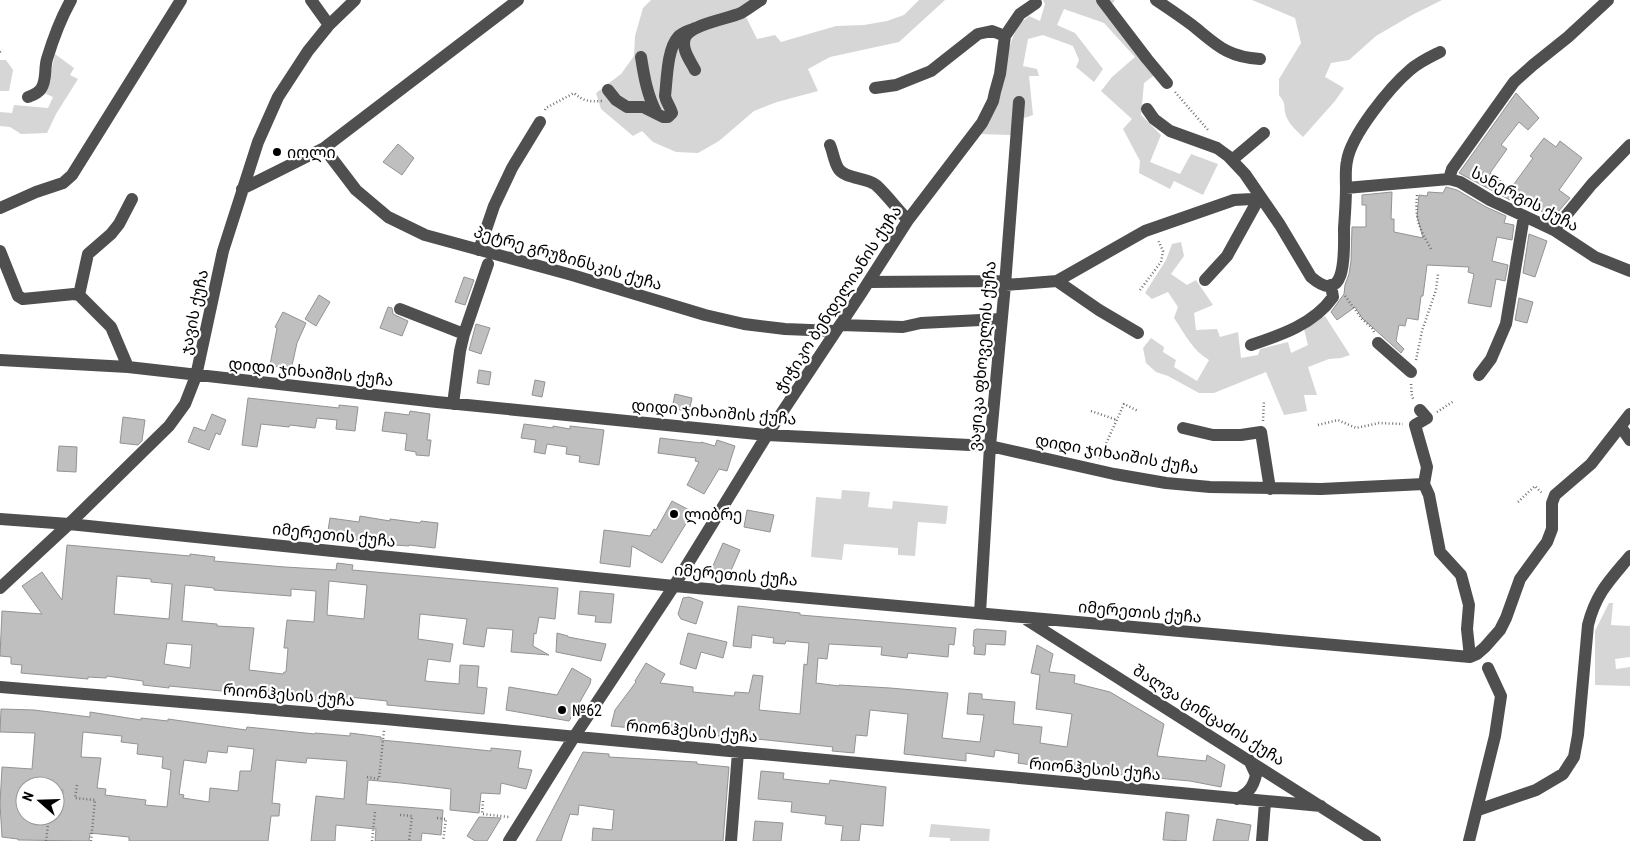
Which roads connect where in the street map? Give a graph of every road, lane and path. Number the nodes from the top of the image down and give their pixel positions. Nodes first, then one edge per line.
1 (71, 0) edge
2 (181, 0) edge
3 (311, 0) edge
4 (355, 0) edge
5 (518, 0) edge
6 (761, 0) edge
7 (1102, 0) edge
8 (1156, 0) edge
9 (1608, 0) edge
10 (1036, 3) dead end
11 (329, 25) junction
12 (695, 28) junction
13 (1005, 36) junction
14 (1440, 52) dead end
15 (641, 57) dead end
16 (1260, 59) dead end
17 (695, 70) dead end
18 (1167, 83) joint
19 (875, 88) dead end
20 (612, 95) joint
21 (28, 97) dead end
22 (1019, 102) dead end
23 (1147, 109) dead end
24 (656, 112) junction
25 (540, 122) joint
26 (1264, 133) dead end
27 (830, 145) dead end
28 (1630, 145) edge
29 (324, 148) junction
30 (1227, 156) junction
31 (1449, 180) junction
32 (1418, 181) junction
33 (242, 188) junction
34 (1346, 188) junction
35 (132, 199) dead end
36 (1261, 201) junction
37 (0, 208) edge
38 (1524, 216) junction
39 (908, 220) junction
40 (1151, 228) junction
41 (1554, 230) junction
42 (1431, 249) dead end
43 (479, 250) junction
44 (0, 251) edge
45 (488, 264) dead end
46 (1630, 271) edge
47 (1438, 274) dead end
48 (1205, 280) dead end
49 (1057, 281) junction
50 (869, 282) junction
51 (1006, 283) junction
52 (1333, 284) junction
53 (1140, 290) dead end
54 (79, 295) junction
55 (400, 309) dead end
56 (1001, 319) junction
57 (838, 328) junction
58 (1138, 333) dead end
59 (464, 334) junction
60 (1378, 343) joint
61 (1250, 345) dead end
62 (0, 360) edge
63 (128, 367) junction
64 (1411, 372) junction
65 (1479, 375) dead end
66 (196, 376) junction
67 (1264, 400) dead end
68 (1454, 401) dead end
69 (453, 404) junction
70 (1138, 410) dead end
71 (1091, 411) dead end
72 (1424, 414) junction
73 (1630, 414) edge
74 (1117, 420) junction
75 (1318, 425) dead end
76 (1415, 425) junction
77 (1621, 427) junction
78 (1183, 428) dead end
79 (1261, 432) junction
80 (767, 435) junction
81 (1630, 440) edge
82 (990, 446) junction
83 (1094, 469) junction
84 (1424, 484) junction
85 (1270, 489) junction
86 (1518, 502) dead end
87 (1552, 503) junction
88 (0, 519) edge
89 (69, 524) junction
90 (1630, 556) edge
91 (674, 586) junction
92 (0, 588) edge
93 (980, 613) junction
94 (1024, 618) junction
95 (1470, 656) junction
96 (1488, 668) dead end
97 (0, 687) edge
98 (385, 719) junction
99 (574, 737) junction
100 (738, 752) junction
101 (1249, 760) junction
102 (366, 777) dead end
103 (77, 785) dead end
104 (1237, 799) junction
105 (483, 801) dead end
106 (1265, 802) junction
107 (1321, 806) junction
108 (1478, 810) junction
109 (375, 812) dead end
110 (400, 816) dead end
111 (437, 818) dead end
112 (523, 818) junction
113 (48, 826) edge
114 (46, 841) edge
115 (91, 841) edge
116 (372, 841) edge
117 (409, 841) edge
118 (443, 841) edge
119 (509, 841) edge
120 (731, 841) edge
121 (1262, 841) edge
122 (1375, 841) edge
123 (1469, 841) edge

1 - 21 street
2 - 37 street
3 - 11 street
4 - 11 street, ჯავის ქუჩა
5 - 29 street
6 - 12 street
7 - 18 street
8 - 16 street
9 - 31 street
10 - 13 street, ჭიჭიკო ბენდელიანის ქუჩა
11 - 33 street, ჯავის ქუჩა
12 - 17 street
12 - 24 street
13 - 19 street
13 - 39 street, ჭიჭიკო ბენდელიანის ქუჩა
14 - 34 street
15 - 24 street
18 - 30 path
20 - 24 street
20 - 25 path
22 - 51 street, ვაჟიკა ფხოველის ქუჩა
23 - 30 street
25 - 43 street
26 - 30 street
27 - 39 street
28 - 41 street
29 - 33 street
29 - 43 street, პეტრე გრუზინსკის ქუჩა
30 - 36 street
31 - 32 street, სანერგის ქუჩა
31 - 38 street, სანერგის ქუჩა
32 - 34 street, სანერგის ქუჩა
32 - 42 path
33 - 66 street, ჯავის ქუჩა
34 - 52 street
35 - 54 street
36 - 40 street
36 - 48 street
36 - 52 street
38 - 41 street, სანერგის ქუჩა
38 - 65 street
39 - 50 street, ჭიჭიკო ბენდელიანის ქუჩა
40 - 49 street
40 - 53 path
41 - 46 street, სანერგის ქუჩა
43 - 57 street, პეტრე გრუზინსკის ქუჩა
44 - 54 street
45 - 59 street
47 - 64 path
49 - 51 street
49 - 58 street
50 - 51 street
50 - 57 street, ჭიჭიკო ბენდელიანის ქუჩა
51 - 56 street, ვაჟიკა ფხოველის ქუჩა
52 - 60 path
52 - 61 street
54 - 63 street
55 - 59 street
56 - 57 street, პეტრე გრუზინსკის ქუჩა
56 - 82 street, ვაჟიკა ფხოველის ქუჩა
57 - 80 street, ჭიჭიკო ბენდელიანის ქუჩა
59 - 69 street
60 - 64 street
62 - 63 street, დიდი ჯიხაიშის ქუჩა
63 - 66 street, დიდი ჯიხაიშის ქუჩა
64 - 72 path
66 - 69 street, დიდი ჯიხაიშის ქუჩა
66 - 89 street, ჯავის ქუჩა
67 - 79 path
68 - 72 path
69 - 80 street, დიდი ჯიხაიშის ქუჩა
70 - 74 path
71 - 74 path
72 - 76 street
73 - 77 street
74 - 83 path
75 - 76 path
76 - 84 street
77 - 81 street
77 - 87 street
78 - 79 street
79 - 85 street
80 - 82 street, დიდი ჯიხაიშის ქუჩა
80 - 91 street, ჭიჭიკო ბენდელიანის ქუჩა
82 - 83 street, დიდი ჯიხაიშის ქუჩა
82 - 93 street, ვაჟიკა ფხოველის ქუჩა
83 - 85 street, დიდი ჯიხაიშის ქუჩა
84 - 85 street, დიდი ჯიხაიშის ქუჩა
84 - 95 street
86 - 87 path
87 - 95 street
88 - 89 street, იმერეთის ქუჩა
89 - 91 street, იმერეთის ქუჩა
89 - 92 street, ჯავის ქუჩა
90 - 108 street
91 - 93 street, იმერეთის ქუჩა
91 - 99 street, ჭიჭიკო ბენდელიანის ქუჩა
93 - 94 street, იმერეთის ქუჩა
94 - 95 street, იმერეთის ქუჩა
94 - 101 street, შალვა ცინცაძის ქუჩა
96 - 108 street
97 - 98 street, რიონჰესის ქუჩა
98 - 99 street, რიონჰესის ქუჩა
98 - 102 path
99 - 100 street, რიონჰესის ქუჩა
99 - 112 street, ჭიჭიკო ბენდელიანის ქუჩა
100 - 104 street, რიონჰესის ქუჩა
100 - 120 street
101 - 104 street
101 - 107 street, შალვა ცინცაძის ქუჩა
103 - 115 path
104 - 106 street, რიონჰესის ქუჩა
105 - 112 path
106 - 107 street, რიონჰესის ქუჩა
106 - 121 street
107 - 122 street, შალვა ცინცაძის ქუჩა
108 - 123 street
109 - 116 path
110 - 117 path
111 - 118 path
112 - 119 street, ჭიჭიკო ბენდელიანის ქუჩა
113 - 114 path

